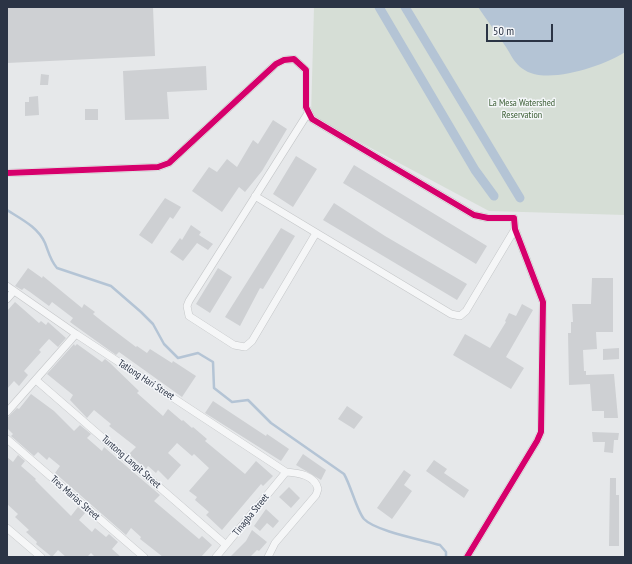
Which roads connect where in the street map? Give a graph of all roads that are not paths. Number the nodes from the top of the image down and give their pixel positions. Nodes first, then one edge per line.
1 (308, 113) junction
2 (7, 173) edge
3 (255, 196) junction
4 (515, 229) junction
5 (316, 233) junction
6 (7, 286) edge
7 (14, 291) junction
8 (7, 299) edge
9 (76, 334) junction
10 (36, 380) junction
11 (7, 412) edge
12 (7, 439) edge
13 (286, 472) junction
14 (7, 528) edge
15 (226, 545) junction
16 (41, 557) edge
17 (144, 557) edge
18 (216, 557) edge
19 (268, 557) edge
20 (467, 557) edge

1 - 2 street
1 - 3 street
1 - 4 street
3 - 5 street
3 - 5 street
4 - 5 street
4 - 20 street
6 - 7 street, Tatlong Hari Street
7 - 8 street
7 - 9 street, Tatlong Hari Street
9 - 10 street
9 - 13 street, Tatlong Hari Street
10 - 11 street
10 - 15 street, Tuntong Langit Street
12 - 17 street, Tres Marias Street
13 - 15 street, Tinagba Street
13 - 19 street
14 - 16 street
15 - 18 street, Tinagba Street

